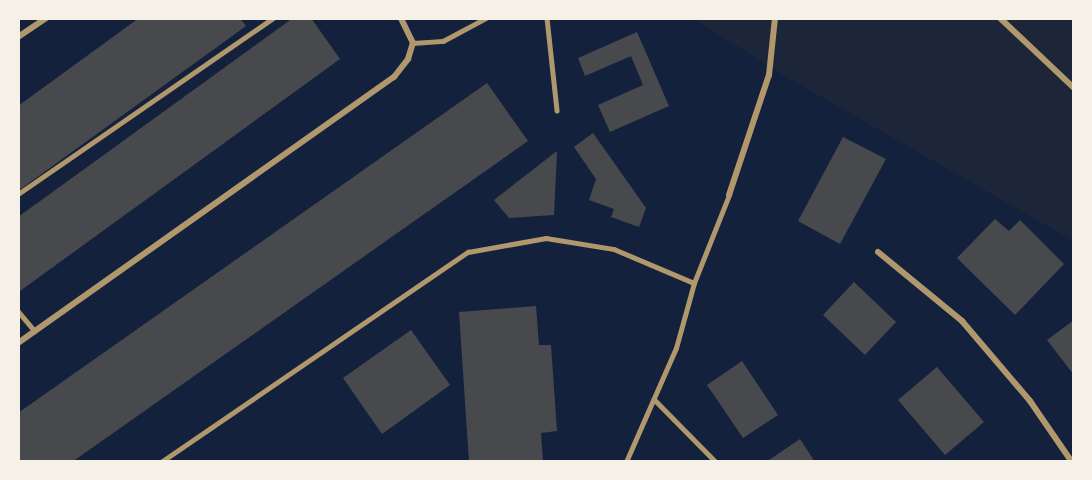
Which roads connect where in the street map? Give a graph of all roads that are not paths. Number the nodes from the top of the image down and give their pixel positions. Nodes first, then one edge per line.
1 (46, 18) edge
2 (273, 18) edge
3 (401, 18) edge
4 (486, 18) edge
5 (547, 18) edge
6 (775, 18) edge
7 (1000, 18) edge
8 (18, 37) edge
9 (413, 43) junction
10 (1074, 88) edge
11 (557, 110) dead end
12 (18, 194) edge
13 (729, 195) joint
14 (878, 252) dead end
15 (694, 283) junction
16 (18, 311) edge
17 (35, 331) junction
18 (18, 343) edge
19 (654, 399) junction
20 (161, 462) edge
21 (626, 462) edge
22 (716, 462) edge
23 (1072, 462) edge

1 - 8 street
2 - 12 lane
3 - 9 street
4 - 9 lane
5 - 11 lane
6 - 13 street
7 - 10 street
9 - 17 street
13 - 15 lane
14 - 23 street
15 - 19 lane
15 - 20 lane
16 - 17 lane
17 - 18 street
19 - 21 lane
19 - 22 lane

